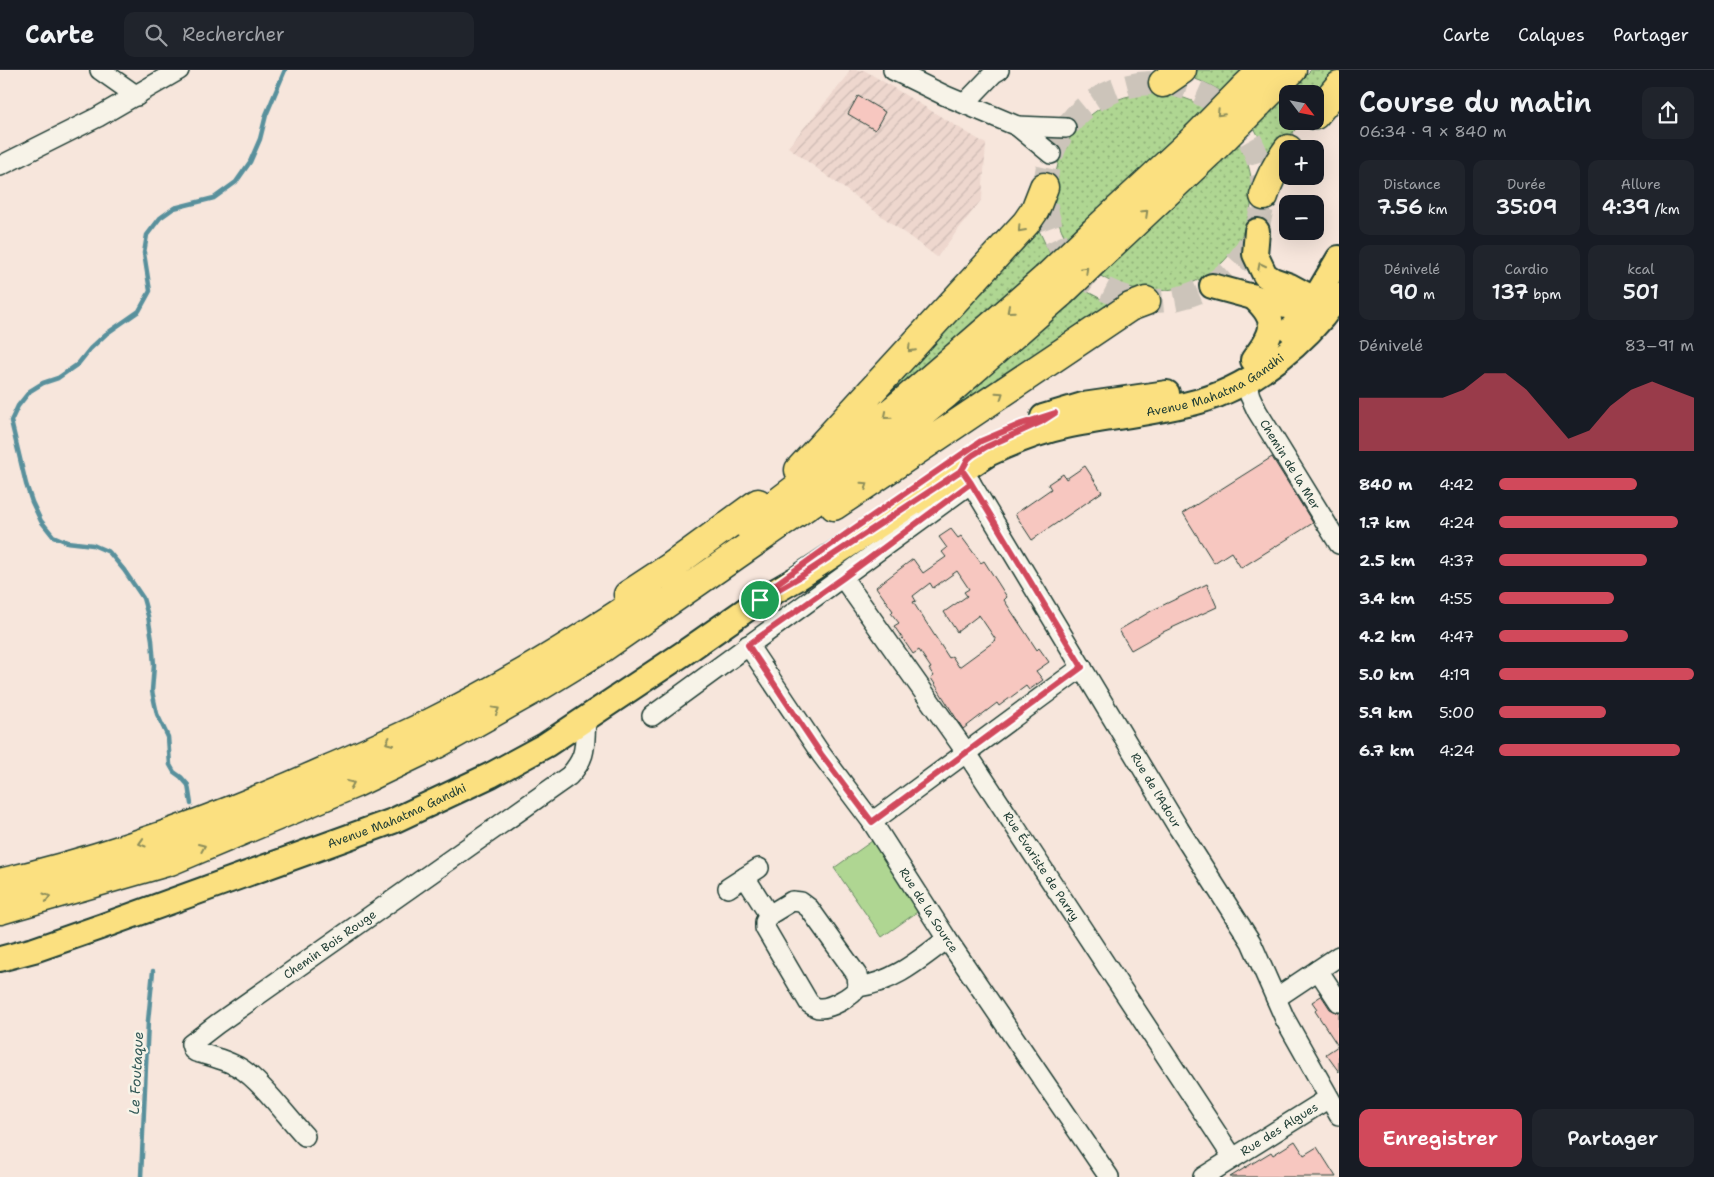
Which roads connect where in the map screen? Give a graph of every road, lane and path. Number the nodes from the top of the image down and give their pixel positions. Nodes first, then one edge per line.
1 (100, 70) edge
2 (179, 70) edge
3 (893, 70) edge
4 (999, 70) edge
5 (1263, 70) edge
6 (1292, 70) edge
7 (1339, 86) edge
8 (137, 96) junction
9 (1251, 96) junction
10 (1324, 104) edge
11 (967, 105) junction
12 (1017, 126) junction
13 (1066, 128) dead end
14 (1303, 130) edge
15 (1295, 140) edge
16 (1051, 154) dead end
17 (1279, 161) edge
18 (0, 166) edge
19 (1044, 187) dead end
20 (1264, 196) tunnel mouth
21 (1257, 231) dead end
22 (1339, 246) edge
23 (1339, 258) edge
24 (1053, 285) junction
25 (1212, 286) dead end
26 (1290, 286) junction
27 (1252, 296) junction
28 (1146, 301) dead end
29 (1323, 306) edge
30 (1249, 371) junction
31 (1060, 420) junction
32 (967, 477) junction
33 (1339, 544) edge
34 (843, 578) junction
35 (760, 600) junction
36 (748, 645) junction
37 (601, 650) junction
38 (1082, 667) junction
39 (652, 716) dead end
40 (586, 719) junction
41 (433, 721) junction
42 (966, 752) junction
43 (872, 822) junction
44 (0, 883) edge
45 (728, 888) dead end
46 (0, 910) edge
47 (769, 915) junction
48 (947, 939) junction
49 (1339, 956) edge
50 (0, 959) edge
51 (1318, 970) junction
52 (858, 987) junction
53 (1276, 998) junction
54 (1339, 1002) edge
55 (1329, 1098) junction
56 (1339, 1115) edge
57 (305, 1136) dead end
58 (1233, 1158) junction
59 (1109, 1177) edge
60 (1204, 1177) edge

1 - 8 street
2 - 8 street
3 - 11 street
4 - 11 street
5 - 9 highway
6 - 9 highway
7 - 10 highway
8 - 18 street
9 - 24 highway, bridge
11 - 12 street
12 - 13 street
12 - 16 street
14 - 15 highway
17 - 20 highway
19 -> 41 highway
26 -> 21 main road
22 - 26 main road
23 - 29 main road, Avenue Mahatma Gandhi
24 - 37 highway
24 -> 41 highway
25 - 27 main road
26 - 29 main road
27 - 29 main road
27 - 30 main road
37 -> 28 highway
29 - 30 main road, Avenue Mahatma Gandhi
29 - 30 main road, Avenue Mahatma Gandhi
30 - 31 main road, Avenue Mahatma Gandhi
30 - 31 main road, Avenue Mahatma Gandhi
30 - 33 street, Chemin de la Mer
31 - 32 main road, Avenue Mahatma Gandhi
31 - 35 main road, Avenue Mahatma Gandhi
32 - 34 street
32 - 35 main road, Avenue Mahatma Gandhi
32 - 38 street, Rue de l'Adour
34 - 36 street
34 - 42 street, Rue Évariste de Parny
35 - 40 main road, Avenue Mahatma Gandhi
36 - 39 street
36 - 43 street, Rue de la Source
46 -> 37 highway
38 - 42 street
38 - 53 street, Rue de l'Adour
40 - 50 main road, Avenue Mahatma Gandhi
40 - 57 street, Chemin Bois Rouge
41 -> 44 highway
42 - 43 street
42 - 58 street, Rue Évariste de Parny
43 - 48 street, Rue de la Source
45 - 47 street
47 - 52 street
47 - 52 street
48 - 52 street
48 - 59 street, Rue de la Source
49 - 51 street
51 - 53 street
51 - 54 street
53 - 55 street, Rue de l'Adour
55 - 56 street, Rue de l'Adour
55 - 58 street, Rue des Algues
58 - 60 street, Rue des Algues

